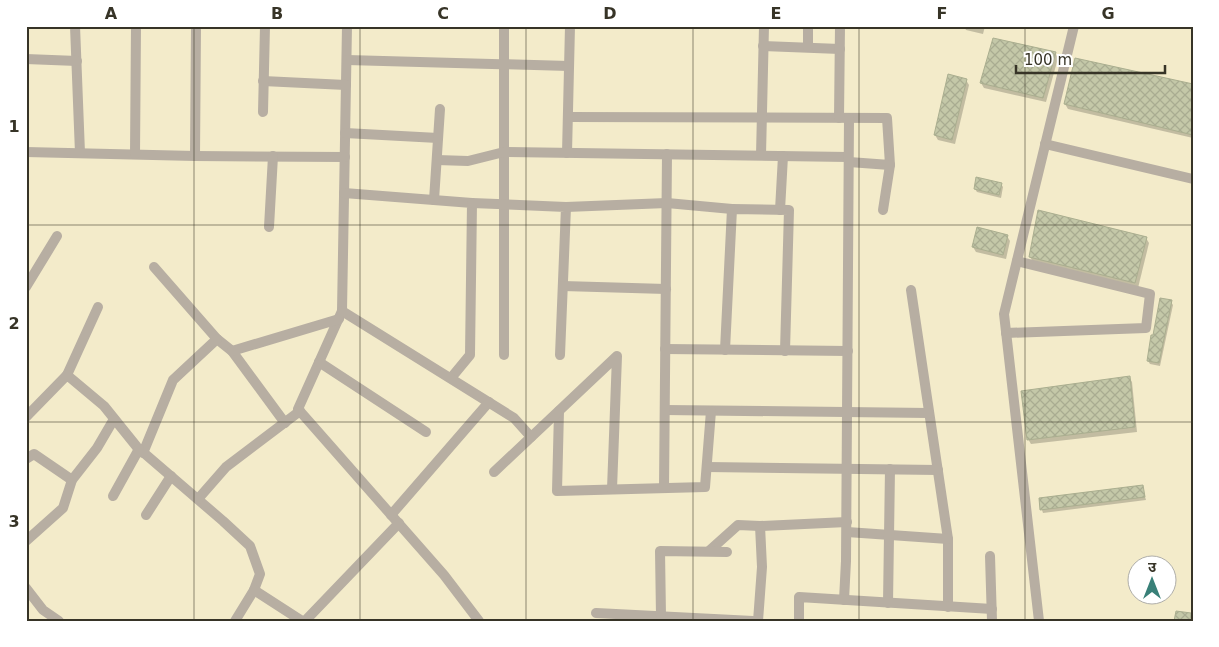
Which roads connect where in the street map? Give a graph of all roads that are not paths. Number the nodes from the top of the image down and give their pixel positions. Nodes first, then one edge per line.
1 (76, 26) edge
2 (136, 26) edge
3 (196, 26) edge
4 (265, 26) edge
5 (347, 26) edge
6 (504, 26) edge
7 (570, 26) edge
8 (764, 26) edge
9 (808, 26) edge
10 (840, 26) edge
11 (1074, 26) edge
12 (763, 46) junction
13 (808, 47) junction
14 (840, 48) junction
15 (26, 59) edge
16 (347, 60) junction
17 (77, 61) junction
18 (504, 64) junction
19 (569, 66) junction
20 (264, 81) junction
21 (346, 85) junction
22 (440, 110) dead end
23 (263, 112) dead end
24 (568, 117) junction
25 (762, 118) junction
26 (844, 118) junction
27 (346, 133) junction
28 (438, 138) junction
29 (1045, 144) junction
30 (26, 152) edge
31 (504, 152) junction
32 (80, 153) junction
33 (567, 153) junction
34 (134, 154) junction
35 (667, 154) junction
36 (761, 155) junction
37 (195, 156) junction
38 (273, 156) junction
39 (783, 156) junction
40 (345, 157) junction
41 (848, 159) junction
42 (437, 160) junction
43 (890, 165) junction
44 (1193, 179) edge
45 (344, 193) junction
46 (434, 200) junction
47 (472, 202) junction
48 (667, 203) junction
49 (504, 204) junction
50 (566, 207) junction
51 (732, 209) junction
52 (780, 210) junction
53 (883, 210) dead end
54 (269, 226) dead end
55 (57, 236) dead end
56 (1017, 261) junction
57 (154, 267) dead end
58 (562, 286) junction
59 (26, 287) edge
60 (666, 289) junction
61 (911, 290) dead end
62 (98, 308) dead end
63 (341, 315) junction
64 (1006, 333) junction
65 (218, 338) junction
66 (665, 348) junction
67 (725, 350) junction
68 (785, 350) junction
69 (232, 351) junction
70 (848, 352) junction
71 (504, 355) dead end
72 (560, 355) dead end
73 (319, 362) junction
74 (67, 375) junction
75 (451, 378) junction
76 (490, 402) junction
77 (665, 410) junction
78 (300, 411) junction
79 (559, 411) junction
80 (711, 411) junction
81 (847, 412) junction
82 (929, 413) junction
83 (26, 417) edge
84 (114, 419) junction
85 (284, 423) junction
86 (426, 432) dead end
87 (531, 437) junction
88 (141, 451) junction
89 (26, 459) edge
90 (707, 467) junction
91 (847, 468) junction
92 (890, 469) junction
93 (938, 470) junction
94 (494, 472) dead end
95 (171, 476) junction
96 (72, 480) junction
97 (664, 488) junction
98 (612, 489) junction
99 (113, 496) dead end
100 (198, 499) junction
101 (146, 515) dead end
102 (391, 515) junction
103 (399, 523) junction
104 (760, 526) junction
105 (846, 527) junction
106 (889, 535) junction
107 (948, 538) junction
108 (26, 541) edge
109 (709, 551) junction
110 (727, 552) dead end
111 (990, 556) dead end
112 (26, 588) edge
113 (254, 590) junction
114 (844, 600) junction
115 (888, 603) junction
116 (948, 606) junction
117 (992, 609) junction
118 (596, 613) dead end
119 (661, 616) junction
120 (59, 621) edge
121 (235, 621) edge
122 (304, 621) edge
123 (480, 621) edge
124 (753, 621) edge
125 (758, 621) edge
126 (799, 621) edge
127 (992, 621) edge
128 (1040, 621) edge

1 - 17 street
2 - 34 street
3 - 37 street
4 - 20 street
5 - 16 street
6 - 18 street
7 - 19 street
8 - 12 street
9 - 13 street
10 - 14 street
11 - 29 street
12 - 13 street
12 - 25 street
13 - 14 street
14 - 26 street
15 - 17 street
16 - 18 street
16 - 21 street
17 - 32 street
18 - 19 street
18 - 31 street
19 - 24 street
20 - 21 street
20 - 23 street
21 - 27 street
22 - 28 street
24 - 25 street
24 - 33 street
25 - 26 street
25 - 36 street
26 - 41 street
26 - 43 street
27 - 28 street
27 - 40 street
28 - 42 street
29 - 44 street
29 - 56 street
30 - 32 street
31 - 33 street
31 - 42 street
31 - 49 street
32 - 34 street
33 - 35 street
34 - 37 street
35 - 36 street
35 - 48 street
36 - 39 street
37 - 38 street
38 - 40 street
38 - 54 street
39 - 41 street
39 - 52 street
40 - 45 street
41 - 43 street
41 - 70 street
42 - 46 street
43 - 53 street
45 - 46 street
45 - 63 street
46 - 47 street
47 - 49 street
47 - 75 street
48 - 50 street
48 - 51 street
48 - 60 street
49 - 50 street
49 - 71 street
50 - 58 street
51 - 52 street
51 - 67 street
52 - 68 street
55 - 59 street
56 - 64 street
56 - 64 street
57 - 65 street
58 - 60 street
58 - 72 street
60 - 66 street
61 - 82 street
62 - 74 street
63 - 69 street
63 - 73 street
63 - 75 street
64 - 128 street
65 - 69 street
65 - 88 street
66 - 67 street
66 - 77 street
67 - 68 street
68 - 70 street
69 - 85 street
70 - 81 street
73 - 78 street
73 - 86 street
74 - 83 street
74 - 84 street
75 - 76 street
76 - 87 street
76 - 102 street
77 - 80 street
77 - 97 street
78 - 85 street
78 - 102 street
79 - 87 street
79 - 98 street
79 - 98 street
80 - 81 street
80 - 90 street
81 - 82 street
81 - 91 street
82 - 93 street
84 - 88 street
84 - 96 street
85 - 100 street
87 - 94 street
88 - 95 street
88 - 99 street
89 - 96 street
90 - 91 street
90 - 97 street
91 - 92 street
91 - 105 street
92 - 93 street
92 - 106 street
93 - 107 street
95 - 100 street
95 - 101 street
96 - 108 street
97 - 98 street
100 - 113 street
102 - 103 street
103 - 122 street
103 - 123 street
104 - 105 street
104 - 109 street
104 - 125 street
105 - 106 street
105 - 114 street
106 - 107 street
106 - 115 street
107 - 116 street
109 - 110 street
109 - 119 street
111 - 117 street
112 - 120 street
113 - 121 street
113 - 122 street
114 - 115 street
114 - 126 street
115 - 116 street
116 - 117 street
117 - 127 street
118 - 119 street
119 - 124 street

